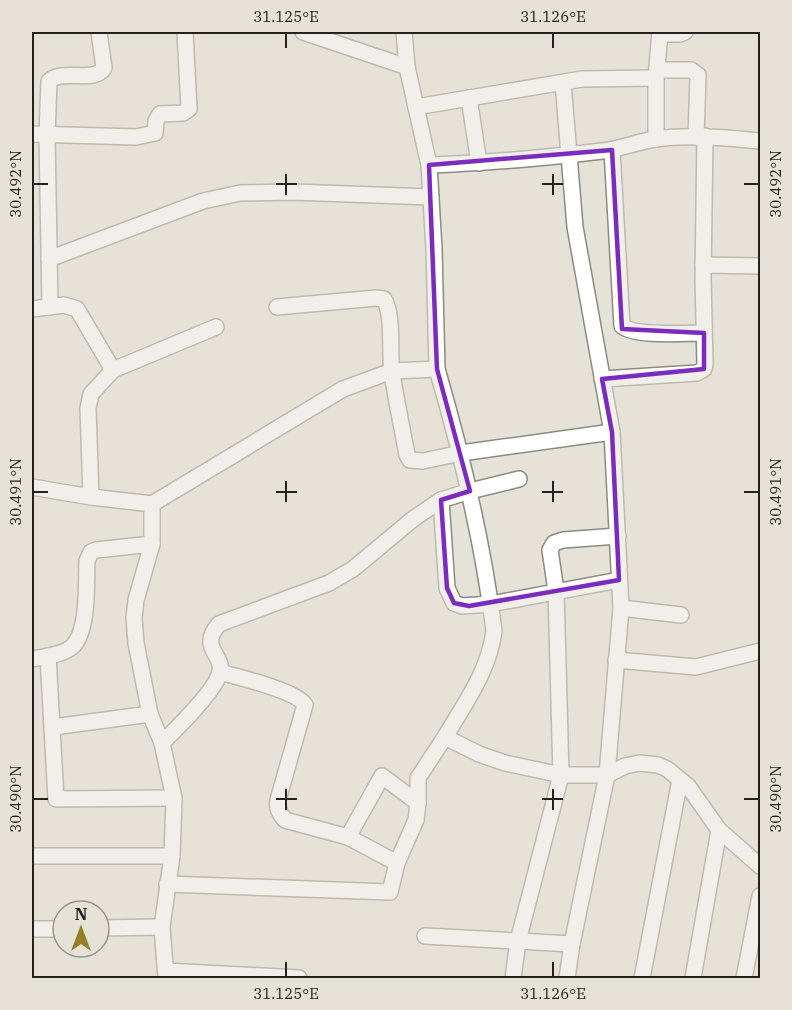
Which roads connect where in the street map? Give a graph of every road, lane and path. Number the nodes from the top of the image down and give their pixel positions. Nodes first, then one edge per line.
1 (99, 32) edge
2 (185, 32) edge
3 (303, 32) edge
4 (404, 32) edge
5 (685, 32) edge
6 (660, 33) edge
7 (407, 67) junction
8 (657, 74) junction
9 (563, 83) junction
10 (469, 98) junction
11 (416, 107) junction
12 (39, 134) edge
13 (700, 136) junction
14 (656, 139) junction
15 (760, 141) edge
16 (612, 150) junction
17 (570, 155) junction
18 (478, 163) junction
19 (429, 165) junction
20 (431, 197) junction
21 (49, 260) junction
22 (703, 265) junction
23 (760, 266) edge
24 (50, 307) junction
25 (277, 307) dead end
26 (32, 309) edge
27 (216, 327) dead end
28 (704, 333) junction
29 (436, 369) junction
30 (112, 370) junction
31 (392, 371) junction
32 (602, 379) junction
33 (612, 432) junction
34 (461, 453) junction
35 (519, 479) dead end
36 (32, 487) edge
37 (470, 491) junction
38 (91, 497) junction
39 (441, 500) junction
40 (152, 504) junction
41 (618, 536) junction
42 (152, 544) junction
43 (619, 580) junction
44 (555, 591) junction
45 (490, 604) junction
46 (621, 608) junction
47 (681, 615) dead end
48 (760, 651) edge
49 (48, 656) junction
50 (32, 659) edge
51 (616, 660) junction
52 (220, 672) junction
53 (150, 714) junction
54 (53, 727) junction
55 (445, 737) junction
56 (162, 743) junction
57 (561, 775) junction
58 (607, 775) junction
59 (680, 780) junction
60 (174, 798) junction
61 (418, 803) junction
62 (719, 830) junction
63 (348, 837) junction
64 (32, 856) edge
65 (172, 856) junction
66 (397, 862) junction
67 (760, 866) edge
68 (167, 884) junction
69 (760, 896) edge
70 (162, 927) junction
71 (111, 928) edge
72 (32, 929) edge
73 (51, 929) edge
74 (425, 936) dead end
75 (518, 941) junction
76 (572, 944) junction
77 (166, 975) edge
78 (266, 977) edge
79 (299, 978) edge
80 (513, 978) edge
81 (567, 978) edge
82 (642, 978) edge
83 (693, 978) edge
84 (744, 978) edge

1 - 12 street
2 - 12 street
3 - 7 street
4 - 7 street
5 - 6 street
6 - 8 street
7 - 11 street
8 - 9 street
8 - 13 street
8 - 14 street
9 - 10 street
9 - 17 street
10 - 11 street
10 - 18 street
11 - 19 street
12 - 21 street
13 - 14 street
13 - 15 street
13 - 22 street
14 - 16 street
16 - 17 street
16 - 28 street
17 - 18 street
17 - 32 street
18 - 19 street
19 - 20 street
20 - 21 street
20 - 29 street
21 - 24 street
22 - 23 street
22 - 28 street
24 - 26 street
24 - 30 street
25 - 31 street
27 - 30 street
28 - 32 street
29 - 31 street
29 - 34 street
30 - 38 street
31 - 34 street
31 - 40 street
32 - 33 street
33 - 34 street
33 - 41 street
34 - 37 street
35 - 37 street
36 - 38 street
37 - 39 street
37 - 45 street
38 - 40 street
39 - 45 street
39 - 52 street
40 - 42 street
41 - 43 street
41 - 44 street
42 - 49 street
42 - 53 street
43 - 44 street
43 - 46 street
44 - 45 street
44 - 57 street
45 - 55 street
46 - 47 street
46 - 51 street
48 - 51 street
49 - 50 street
49 - 54 street
51 - 58 street
52 - 56 street
52 - 63 street
53 - 54 street
53 - 56 street
54 - 60 street
55 - 57 street
55 - 61 street
56 - 60 street
57 - 58 street
57 - 75 street
58 - 59 street
58 - 76 street
59 - 62 street
59 - 82 street
60 - 65 street
61 - 63 street
61 - 66 street
62 - 67 street
62 - 83 street
63 - 66 street
64 - 65 street
65 - 68 street
66 - 68 street
68 - 70 street
69 - 84 street
70 - 71 street
70 - 77 street
72 - 73 street
74 - 75 street
75 - 76 street
75 - 80 street
76 - 81 street
77 - 78 street
78 - 79 street

